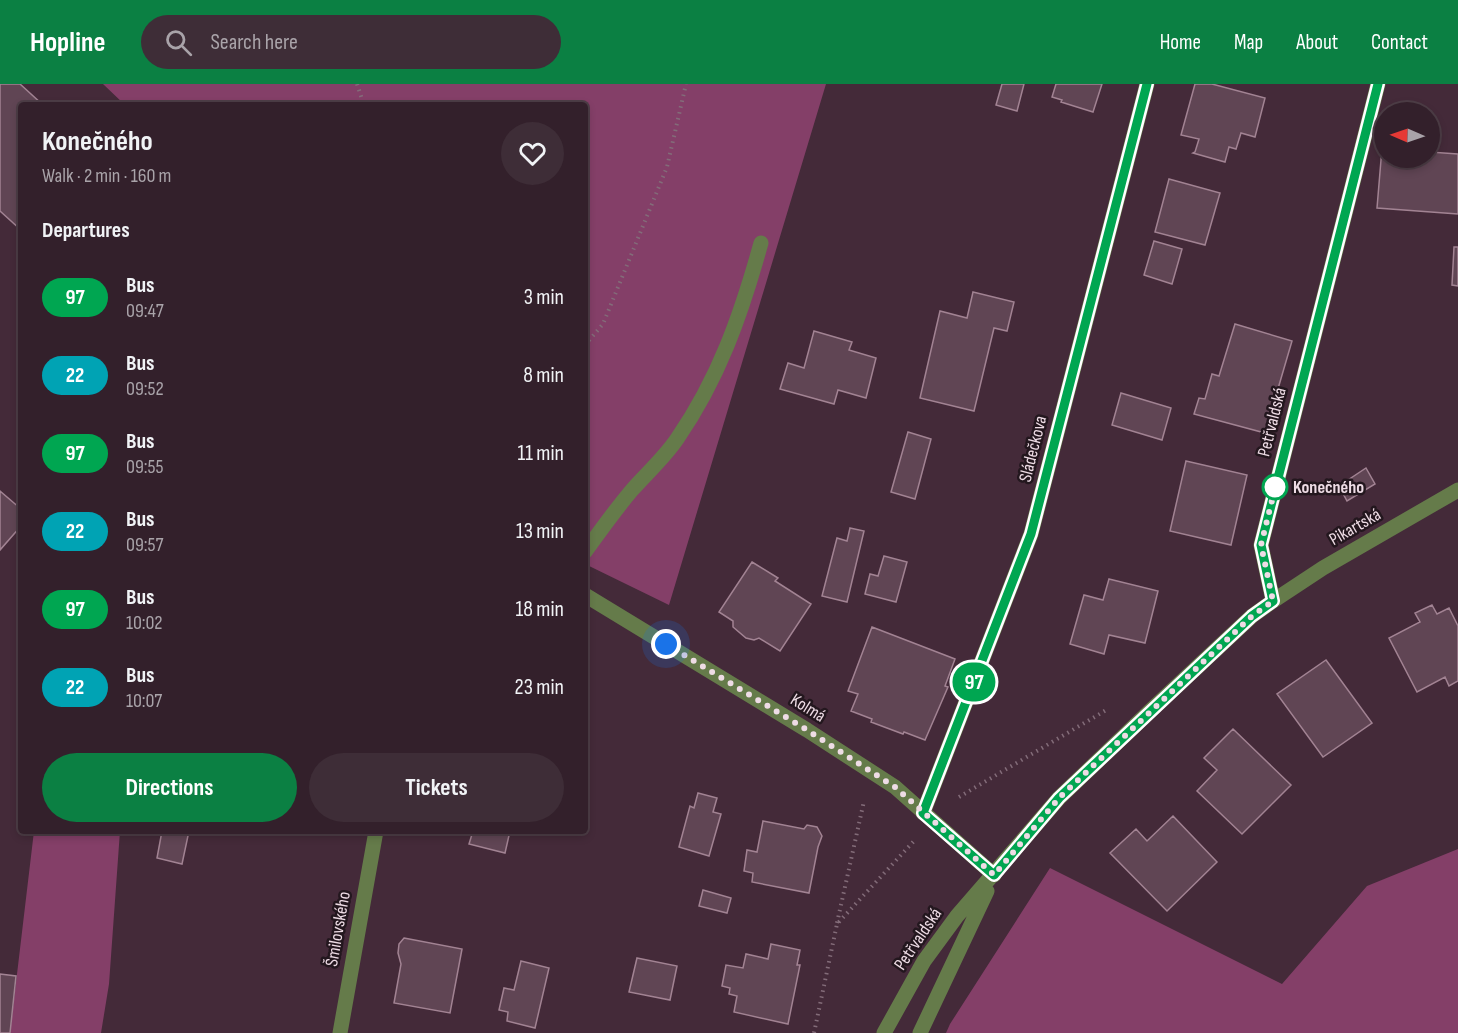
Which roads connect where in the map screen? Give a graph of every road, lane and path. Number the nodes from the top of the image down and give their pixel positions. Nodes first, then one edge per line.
1 (357, 84) edge
2 (686, 84) edge
3 (1147, 84) edge
4 (1378, 84) edge
5 (363, 102) edge
6 (761, 243) dead end
7 (588, 342) edge
8 (1458, 490) edge
9 (588, 548) edge
10 (588, 597) edge
11 (1273, 601) junction
12 (1114, 703) dead end
13 (871, 771) junction
14 (923, 813) junction
15 (375, 834) edge
16 (994, 875) junction
17 (837, 924) junction
18 (340, 1033) edge
19 (814, 1033) edge
20 (884, 1033) edge
21 (920, 1033) edge

1 - 5 path
2 - 7 path
3 - 14 street, Sládečkova
4 - 11 street, Petřvaldská
6 - 9 street
8 - 11 street, Pikartská
10 - 13 street, Kolmá
11 - 16 street, Petřvaldská
12 - 14 path
13 - 14 street, Kolmá
13 - 17 path
14 - 16 street, Kolmá
14 - 17 path
15 - 18 street, Šmilovského
16 - 20 street, Petřvaldská
16 - 21 street, Petřvaldská
17 - 19 path

